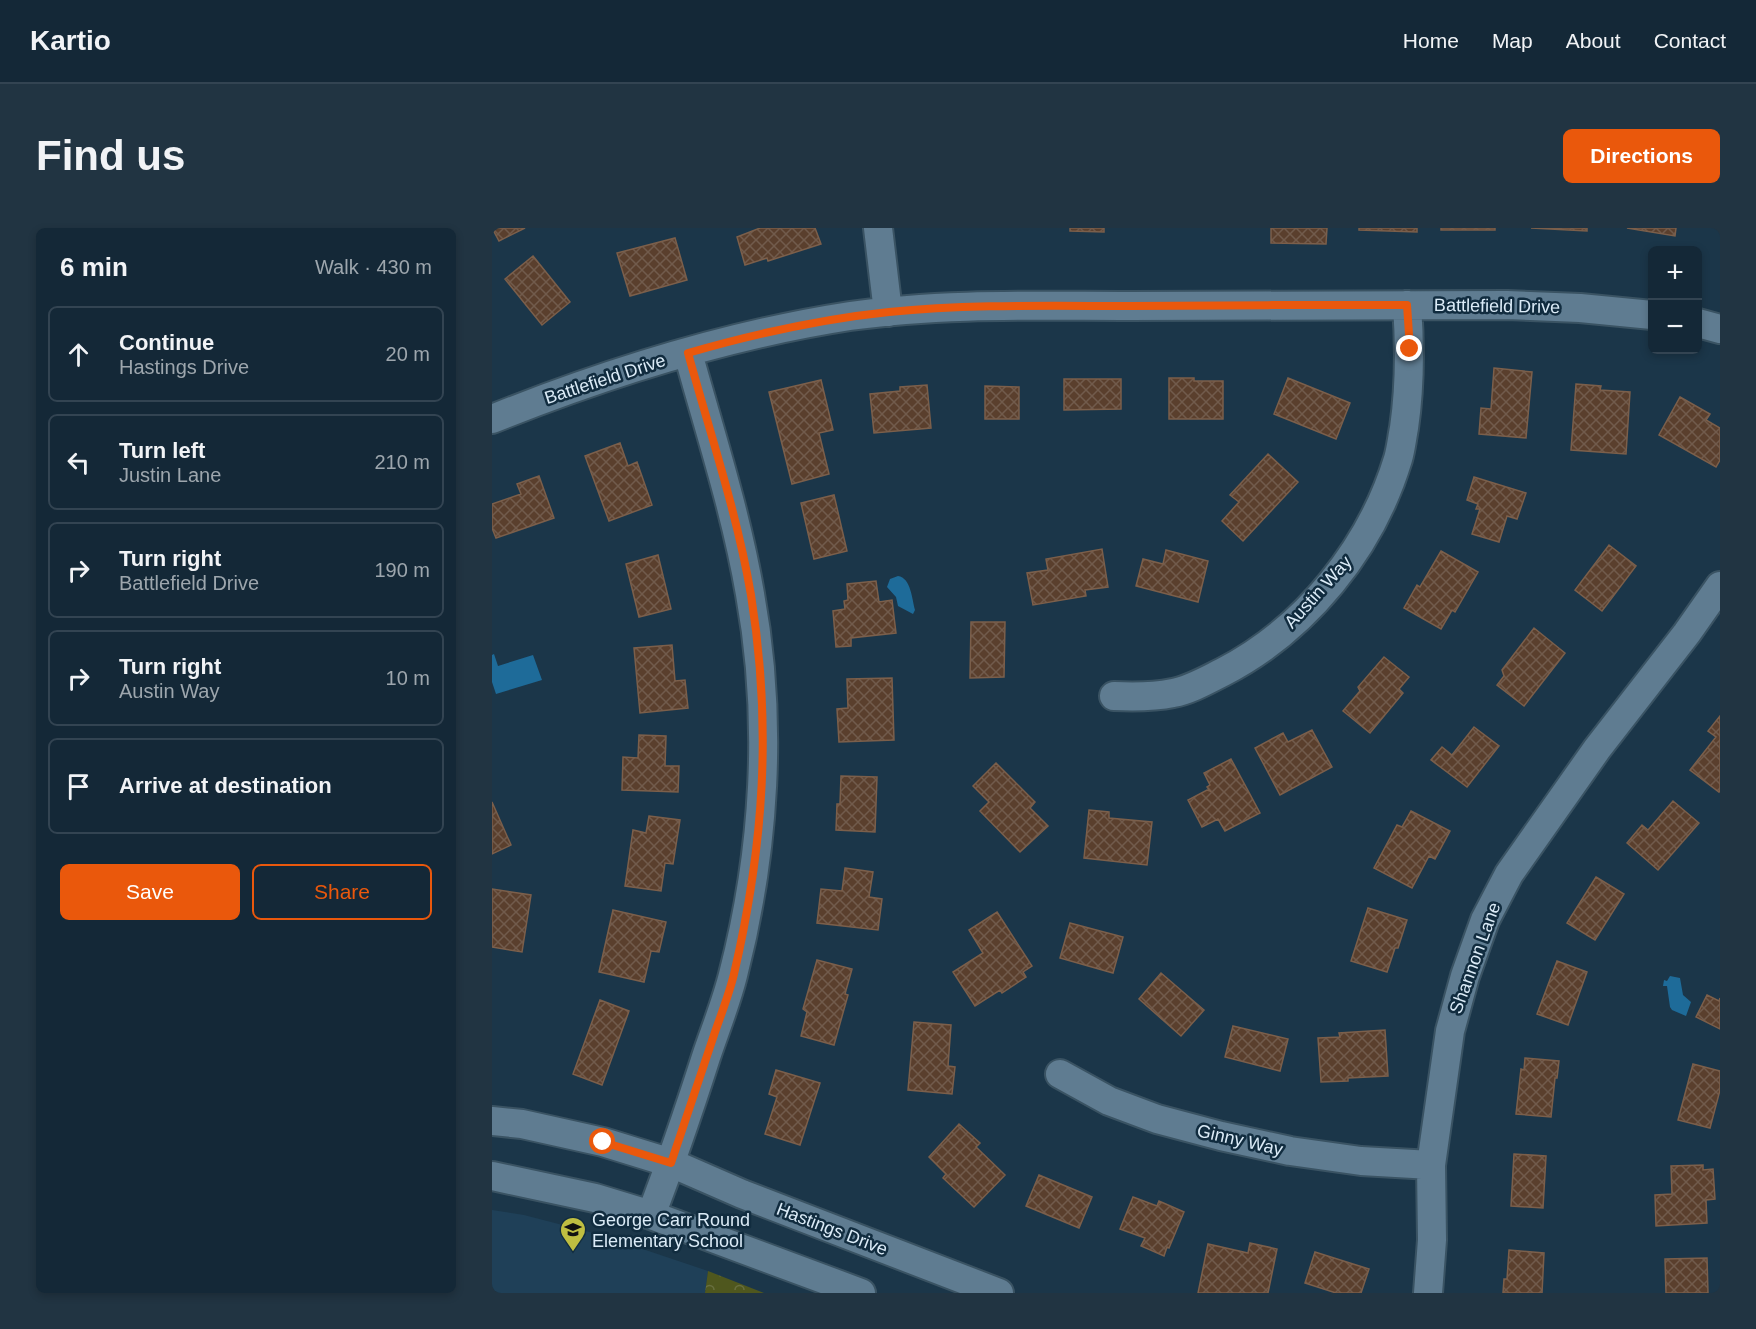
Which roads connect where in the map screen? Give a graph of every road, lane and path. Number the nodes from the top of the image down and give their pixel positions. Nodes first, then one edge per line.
1 (878, 228) edge
2 (1407, 305) junction
3 (888, 312) junction
4 (1648, 315) edge
5 (1702, 324) edge
6 (1720, 329) edge
7 (688, 353) junction
8 (492, 418) edge
9 (1720, 586) edge
10 (1114, 696) dead end
11 (1060, 1074) dead end
12 (492, 1121) edge
13 (671, 1163) junction
14 (1431, 1165) junction
15 (492, 1176) edge
16 (651, 1215) junction
17 (861, 1293) edge
18 (999, 1293) edge
19 (1428, 1293) edge

1 - 3 street
2 - 3 street, Battlefield Drive
2 - 4 street, Battlefield Drive
2 - 10 street, Austin Way
3 - 7 street, Battlefield Drive
5 - 6 street
7 - 8 street, Battlefield Drive
7 - 13 street
9 - 14 street, Shannon Lane
11 - 14 street, Ginny Way
12 - 13 street, Hastings Drive
13 - 16 street
13 - 18 street, Hastings Drive
14 - 19 street, Shannon Lane
15 - 16 street
16 - 17 street

